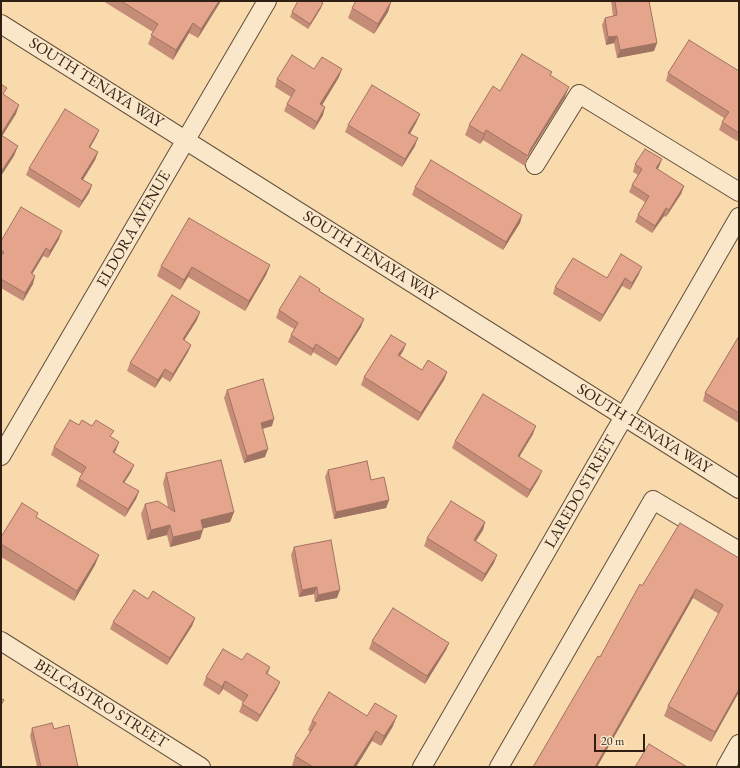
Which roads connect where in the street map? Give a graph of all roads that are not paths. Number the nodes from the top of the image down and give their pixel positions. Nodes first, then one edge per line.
1 (267, 1) edge
2 (1, 24) edge
3 (186, 140) junction
4 (535, 165) dead end
5 (739, 192) edge
6 (739, 218) edge
7 (625, 416) junction
8 (1, 456) edge
9 (739, 489) edge
10 (739, 551) edge
11 (1, 641) edge
12 (739, 744) edge
13 (201, 767) edge
14 (422, 767) edge
15 (499, 767) edge
16 (726, 767) edge

1 - 3 street, ELDORA AVENUE
2 - 3 street, SOUTH TENAYA WAY
3 - 7 street, SOUTH TENAYA WAY
3 - 8 street, ELDORA AVENUE
4 - 5 street
6 - 7 street, LAREDO STREET
7 - 9 street, SOUTH TENAYA WAY
7 - 14 street, LAREDO STREET
10 - 15 street
11 - 13 street, BELCASTRO STREET
12 - 16 street

